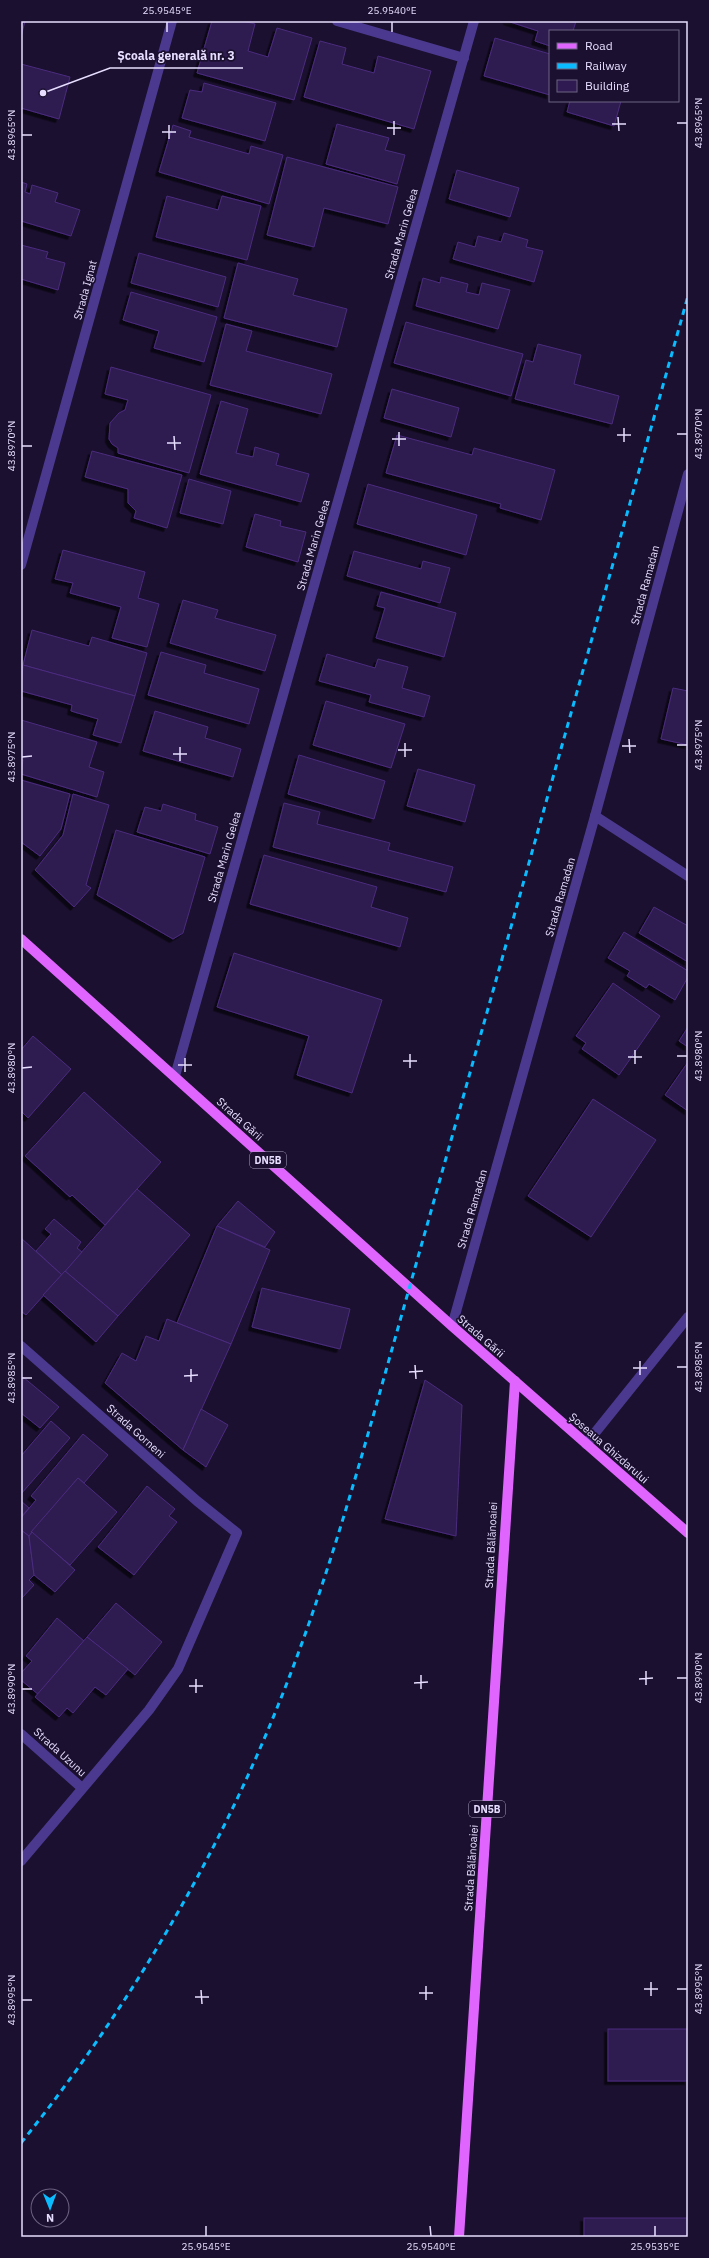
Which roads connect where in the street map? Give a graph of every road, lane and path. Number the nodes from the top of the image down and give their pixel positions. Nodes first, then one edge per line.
1 (172, 21) edge
2 (337, 21) edge
3 (474, 21) edge
4 (464, 58) junction
5 (688, 474) edge
6 (21, 565) edge
7 (595, 816) junction
8 (688, 876) edge
9 (21, 940) edge
10 (175, 1076) junction
11 (688, 1317) edge
12 (452, 1326) junction
13 (21, 1346) edge
14 (515, 1381) junction
15 (586, 1444) junction
16 (688, 1533) edge
17 (21, 1734) edge
18 (82, 1788) junction
19 (21, 1861) edge
20 (459, 2237) edge

1 - 6 street, Strada Ignat
2 - 4 street
3 - 4 street, Strada Marin Gelea
4 - 10 street, Strada Marin Gelea
5 - 7 street, Strada Ramadan
7 - 8 street
7 - 12 street, Strada Ramadan
9 - 10 main road, Strada Gării / DN5B
10 - 12 main road, Strada Gării / DN5B
11 - 15 street
12 - 14 main road, Strada Gării / DN5B
13 - 18 street, Strada Gorneni
14 - 15 main road, Șoseaua Ghizdarului
14 - 20 main road, Strada Bălănoaiei / DN5B
15 - 16 main road, Șoseaua Ghizdarului
17 - 18 street, Strada Uzunu
18 - 19 street

